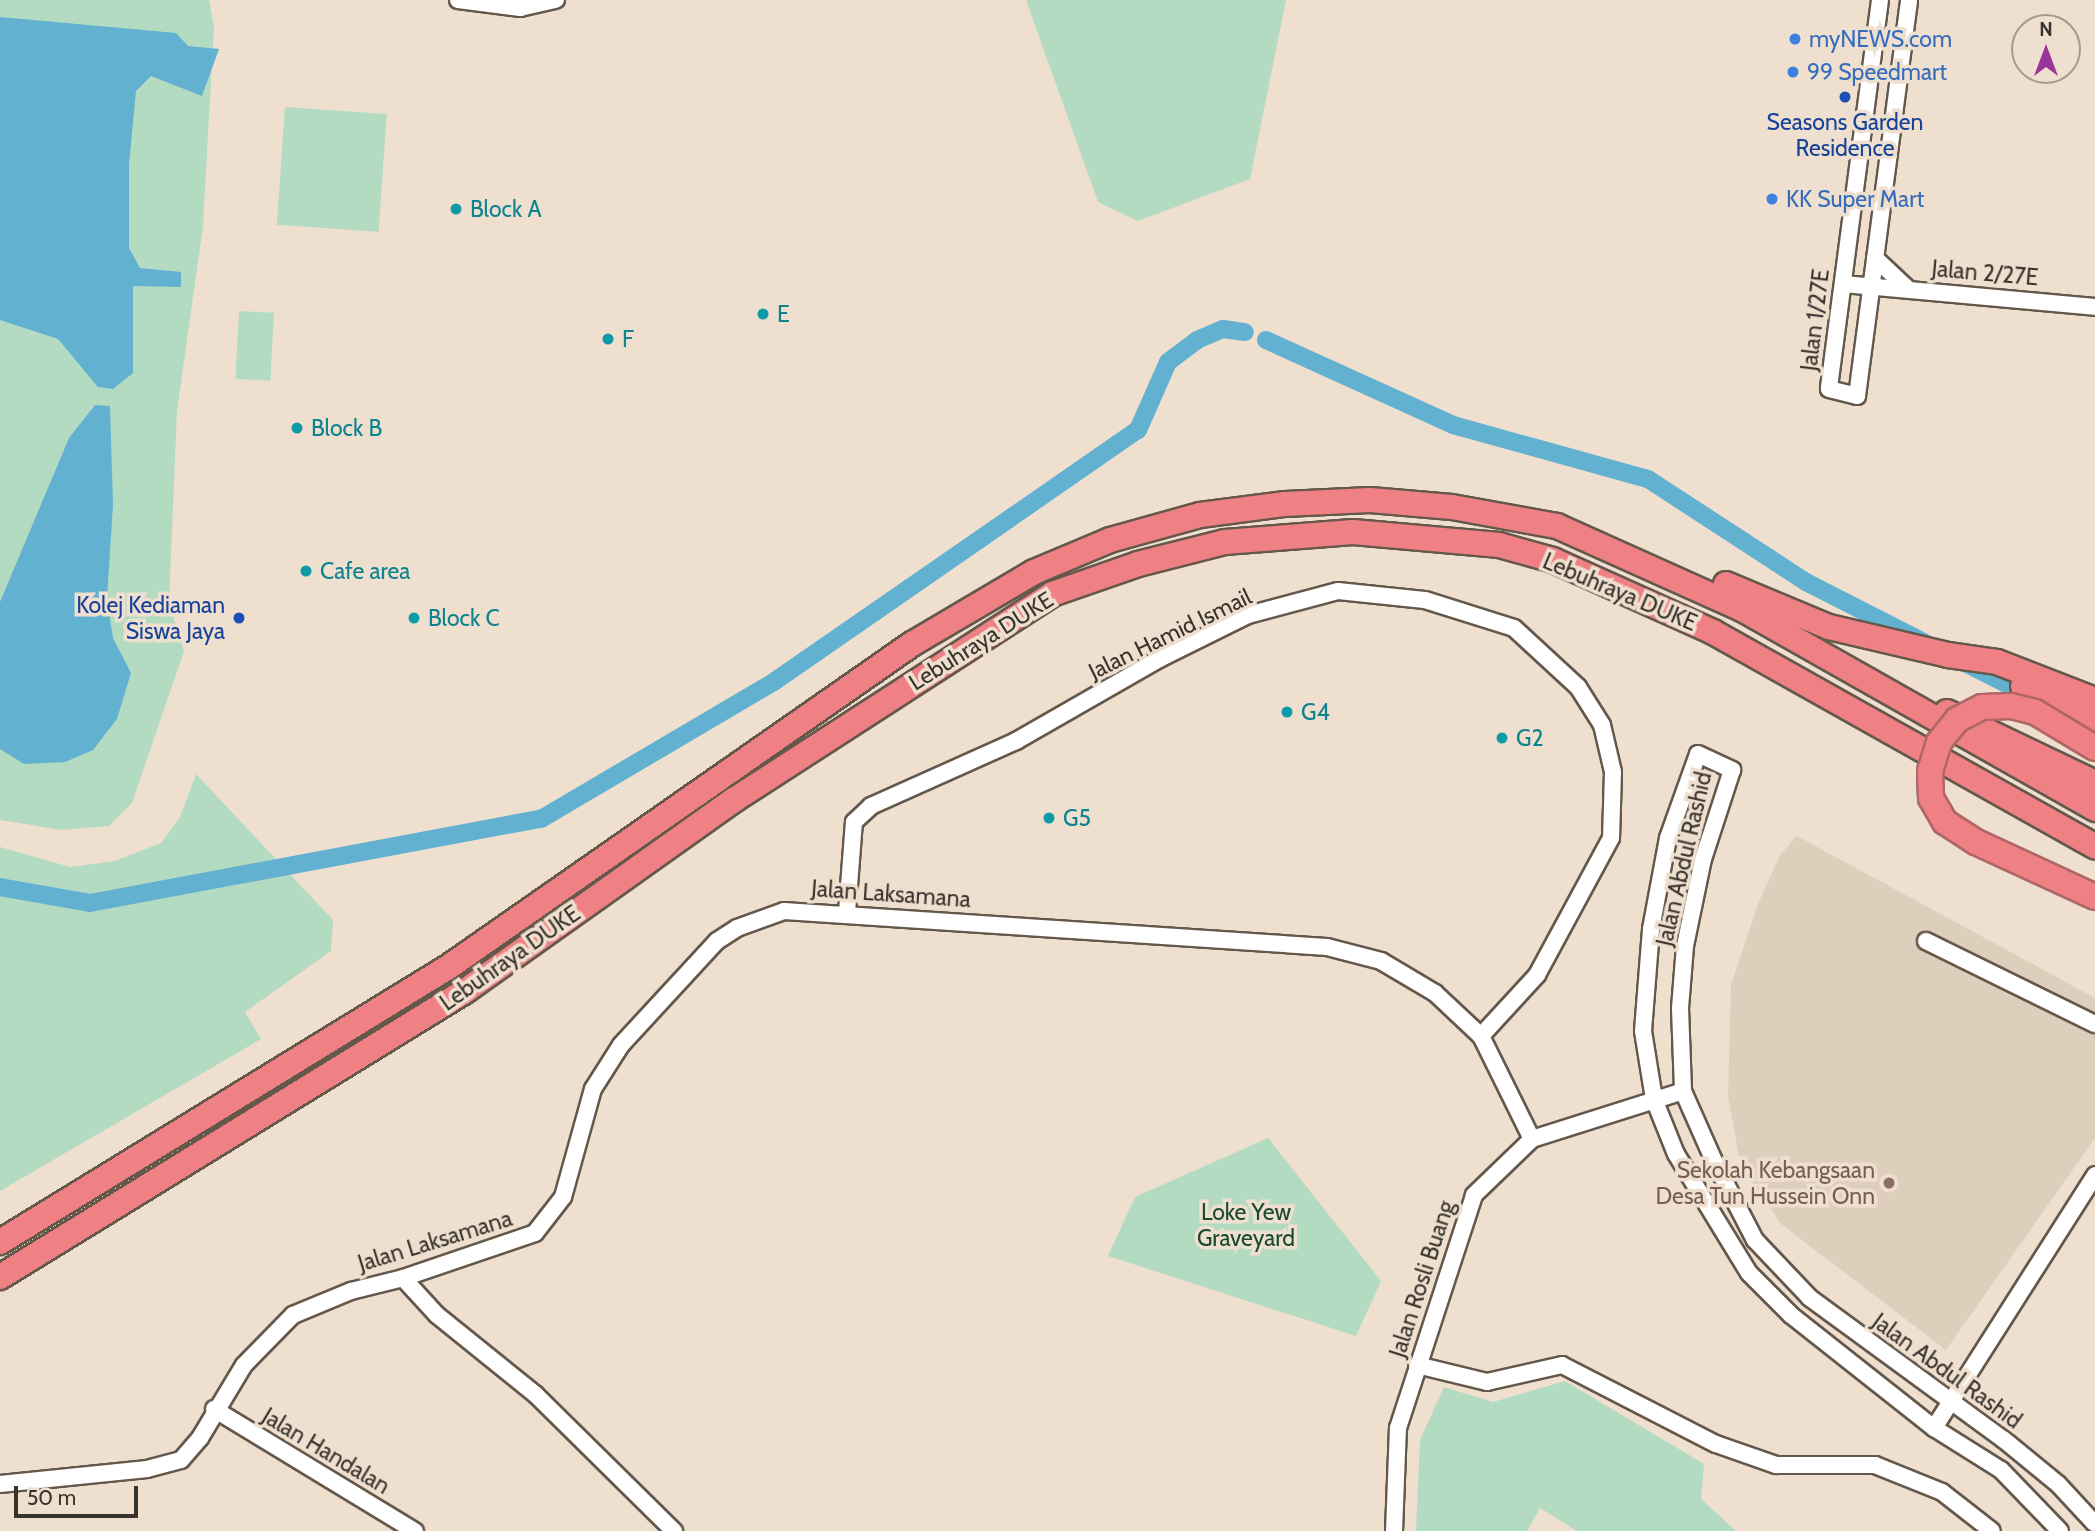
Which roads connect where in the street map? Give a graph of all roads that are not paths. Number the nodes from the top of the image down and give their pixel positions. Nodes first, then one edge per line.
1 (458, 0) edge
2 (556, 0) edge
3 (1880, 0) edge
4 (1909, 0) edge
5 (1875, 258) junction
6 (1843, 284) junction
7 (1871, 286) junction
8 (1908, 289) junction
9 (2095, 307) edge
10 (1868, 311) junction
11 (1557, 526) junction
12 (1948, 655) junction
13 (1871, 684) junction
14 (2095, 700) edge
15 (2095, 725) edge
16 (2095, 748) edge
17 (2095, 783) edge
18 (2095, 809) edge
19 (2095, 846) edge
20 (2026, 865) junction
21 (2095, 897) edge
22 (2095, 909) edge
23 (847, 912) junction
24 (1926, 941) dead end
25 (2095, 1024) edge
26 (1481, 1036) junction
27 (1683, 1091) junction
28 (1654, 1099) junction
29 (1532, 1139) junction
30 (2095, 1175) edge
31 (0, 1242) edge
32 (0, 1277) edge
33 (403, 1278) junction
34 (1416, 1365) junction
35 (1951, 1402) junction
36 (214, 1409) junction
37 (1934, 1428) junction
38 (0, 1484) edge
39 (2095, 1524) edge
40 (415, 1531) edge
41 (674, 1531) edge
42 (1394, 1531) edge
43 (1992, 1531) edge
44 (2060, 1531) edge

1 - 2 street
3 - 6 street, Jalan 1/27E
4 - 5 street, Jalan 1/27E
5 - 7 street, Jalan 1/27E
5 - 8 street
6 - 7 street, Jalan 2/27E
6 - 10 street, Jalan 1/27E
7 - 8 street, Jalan 2/27E
7 - 10 street, Jalan 1/27E
8 - 9 street, Jalan 2/27E
8 - 10 street
11 - 12 highway
11 - 13 highway, Lebuhraya DUKE
11 - 31 highway, Lebuhraya DUKE
12 - 14 highway
12 - 15 highway
13 - 17 highway
13 - 18 highway, Lebuhraya DUKE
16 - 20 highway, bridge
19 - 32 highway, Lebuhraya DUKE
20 - 21 highway, bridge
20 - 22 highway, bridge
23 - 26 street, Jalan Laksamana
23 - 26 street, Jalan Hamid Ismail
23 - 33 street, Jalan Laksamana
24 - 25 street
26 - 29 street, Jalan Laksamana
27 - 28 street, Jalan Rosli Buang
27 - 28 street, Jalan Abdul Rashid
27 - 35 street, Jalan Abdul Rashid
28 - 29 street, Jalan Rosli Buang
28 - 37 street, Jalan Abdul Rashid
29 - 34 street, Jalan Rosli Buang
30 - 35 street
33 - 36 street, Jalan Laksamana
33 - 41 street
34 - 42 street, Jalan Rosli Buang
34 - 43 street
35 - 37 street
35 - 39 street, Jalan Abdul Rashid
36 - 38 street, Jalan Laksamana
36 - 40 street, Jalan Handalan
37 - 44 street, Jalan Abdul Rashid

